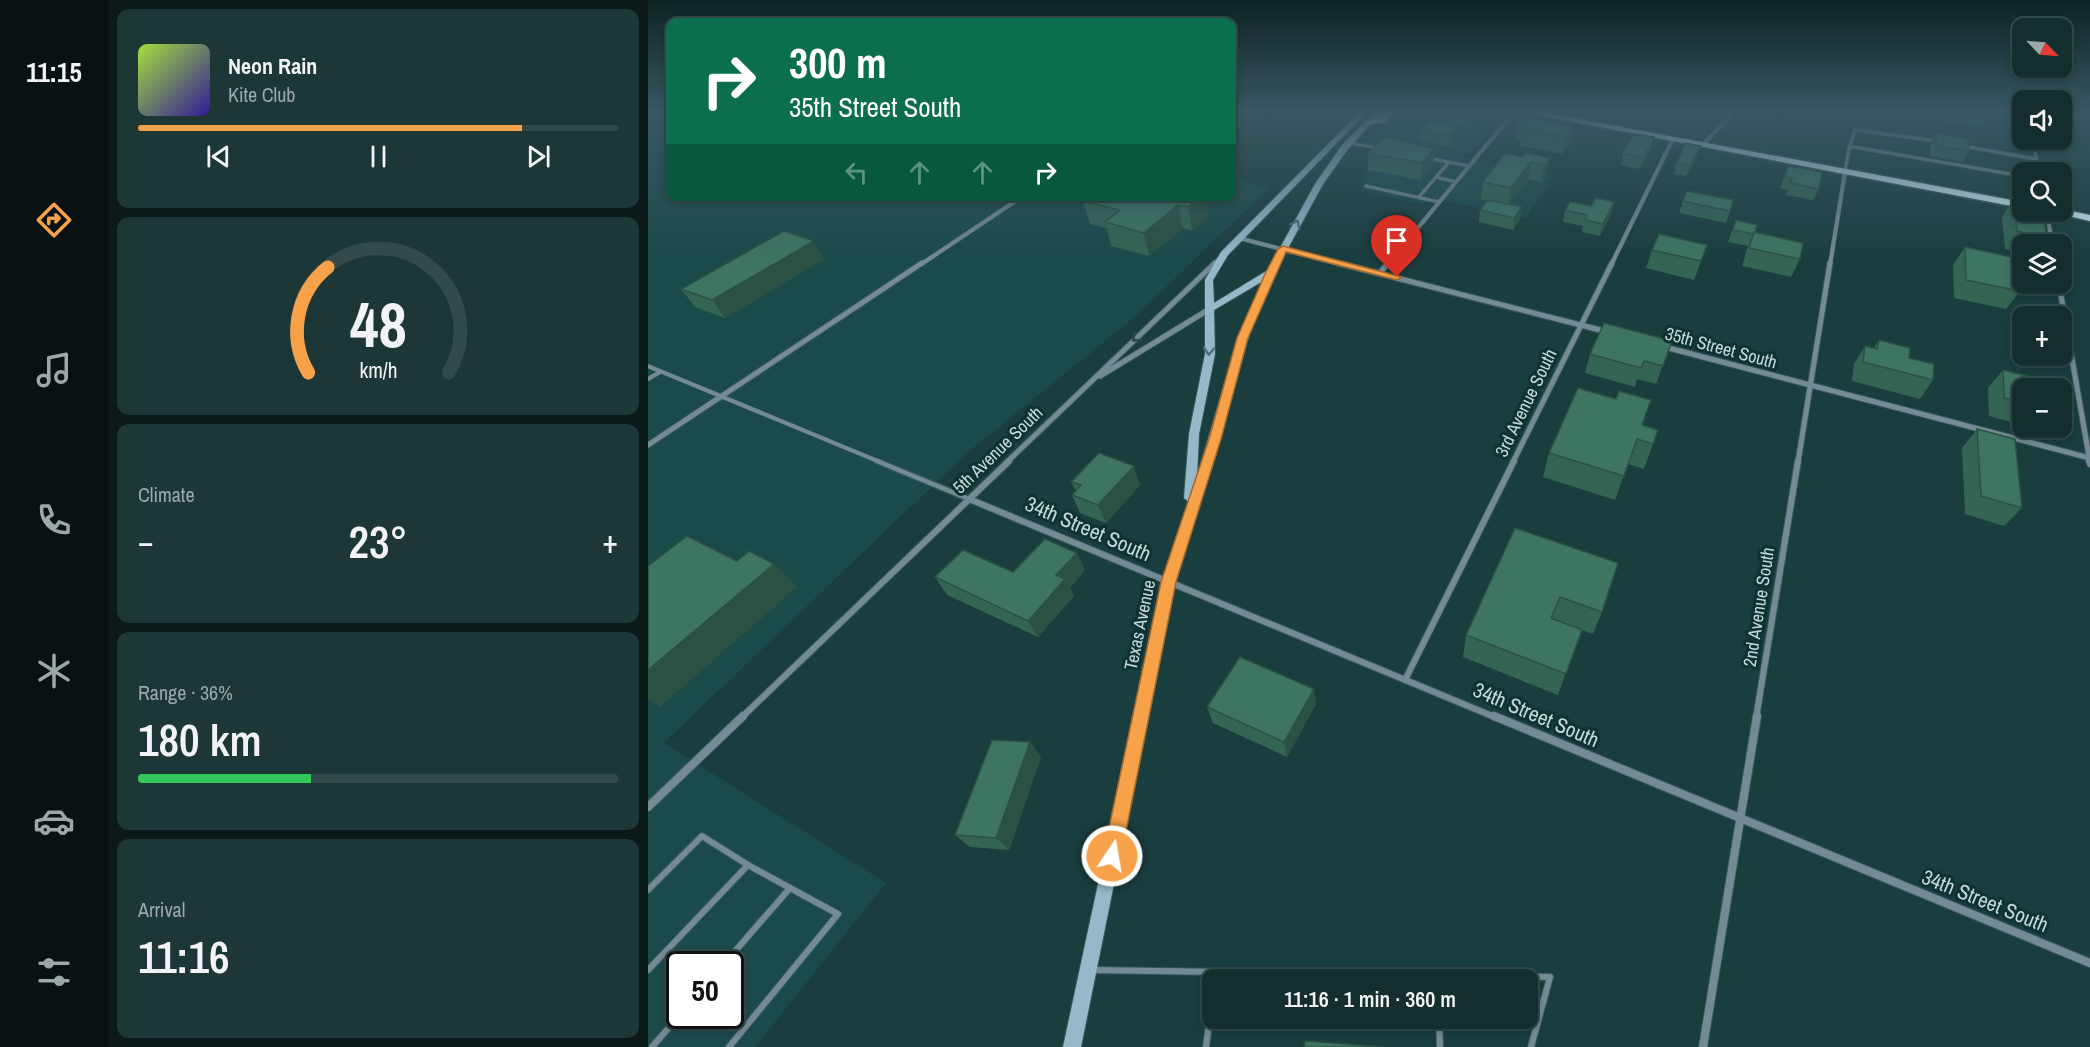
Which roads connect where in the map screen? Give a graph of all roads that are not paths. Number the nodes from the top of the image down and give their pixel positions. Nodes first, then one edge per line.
1 (1314, 160) edge
2 (1336, 160) edge
3 (1437, 160) edge
4 (1474, 160) edge
5 (1663, 160) edge
6 (1781, 160) edge
7 (1847, 160) edge
8 (1920, 160) edge
9 (1449, 162) junction
10 (1469, 166) junction
11 (1845, 172) junction
12 (2012, 175) edge
13 (1436, 177) junction
14 (1456, 182) junction
15 (1366, 186) dead end
16 (1419, 197) junction
17 (1015, 201) edge
18 (1439, 202) junction
19 (2012, 203) edge
20 (2072, 215) edge
21 (2090, 218) edge
22 (1239, 238) junction
23 (1283, 249) junction
24 (1224, 254) junction
25 (1271, 272) junction
26 (1380, 273) junction
27 (2061, 294) edge
28 (1208, 310) junction
29 (1581, 325) junction
30 (1616, 334) edge
31 (1650, 343) edge
32 (648, 366) edge
33 (660, 372) junction
34 (648, 379) edge
35 (1090, 382) junction
36 (1810, 385) junction
37 (721, 397) junction
38 (648, 446) edge
39 (2090, 460) edge
40 (969, 499) junction
41 (1189, 514) junction
42 (1169, 582) junction
43 (1405, 680) junction
44 (648, 807) edge
45 (1740, 819) junction
46 (748, 865) junction
47 (790, 888) junction
48 (648, 890) edge
49 (735, 951) edge
50 (2090, 963) edge
51 (648, 970) edge
52 (1088, 970) junction
53 (1202, 975) edge
54 (1538, 977) edge
55 (1538, 1024) edge
56 (668, 1029) edge
57 (1208, 1029) edge
58 (1439, 1029) edge
59 (1537, 1029) edge
60 (652, 1047) edge
61 (729, 1047) edge
62 (1072, 1047) edge
63 (1206, 1047) edge
64 (1440, 1047) edge
65 (1532, 1047) edge
66 (1703, 1047) edge

1 - 22 main road, 5th Avenue South
23 -> 2 main road, Texas Avenue
3 - 9 lane
4 - 10 street
5 - 29 street, 3rd Avenue South
6 - 11 highway
7 - 11 lane
8 - 12 lane
9 - 10 lane
9 - 13 lane
10 - 14 street
11 - 19 highway
11 - 36 street, 2nd Avenue South
13 - 14 lane
13 - 16 lane
14 - 18 street
15 - 16 lane
16 - 18 lane
17 - 37 street
18 - 26 street
20 - 21 highway
22 - 23 street
22 - 24 main road, 5th Avenue South
23 - 25 main road, Texas Avenue
23 - 26 street
24 - 28 main road
24 -> 35 street, 5th Avenue South
25 - 28 main road
25 - 41 main road, Texas Avenue
26 - 29 street
27 - 39 street
28 - 35 street
28 -> 41 main road
29 - 30 street
29 - 43 street, 3rd Avenue South
31 - 36 street, 35th Street South
32 - 33 lane
33 - 34 lane
33 - 37 lane
35 - 40 street, 5th Avenue South
36 - 39 street, 35th Street South
36 - 45 street, 2nd Avenue South
37 - 38 street
37 - 40 lane
40 - 42 street, 34th Street South
40 - 44 street, 5th Avenue South
41 - 42 main road, Texas Avenue
42 - 43 street, 34th Street South
42 - 52 main road, Texas Avenue
43 - 45 street, 34th Street South
45 - 50 street, 34th Street South
45 - 66 street, 2nd Avenue South
46 - 47 lane
46 - 48 lane
46 - 51 lane
47 - 49 lane
47 - 61 lane
52 - 53 lane
52 - 62 main road, Texas Avenue
54 - 55 lane
56 - 60 lane
57 - 63 lane
58 - 64 lane
59 - 65 lane

